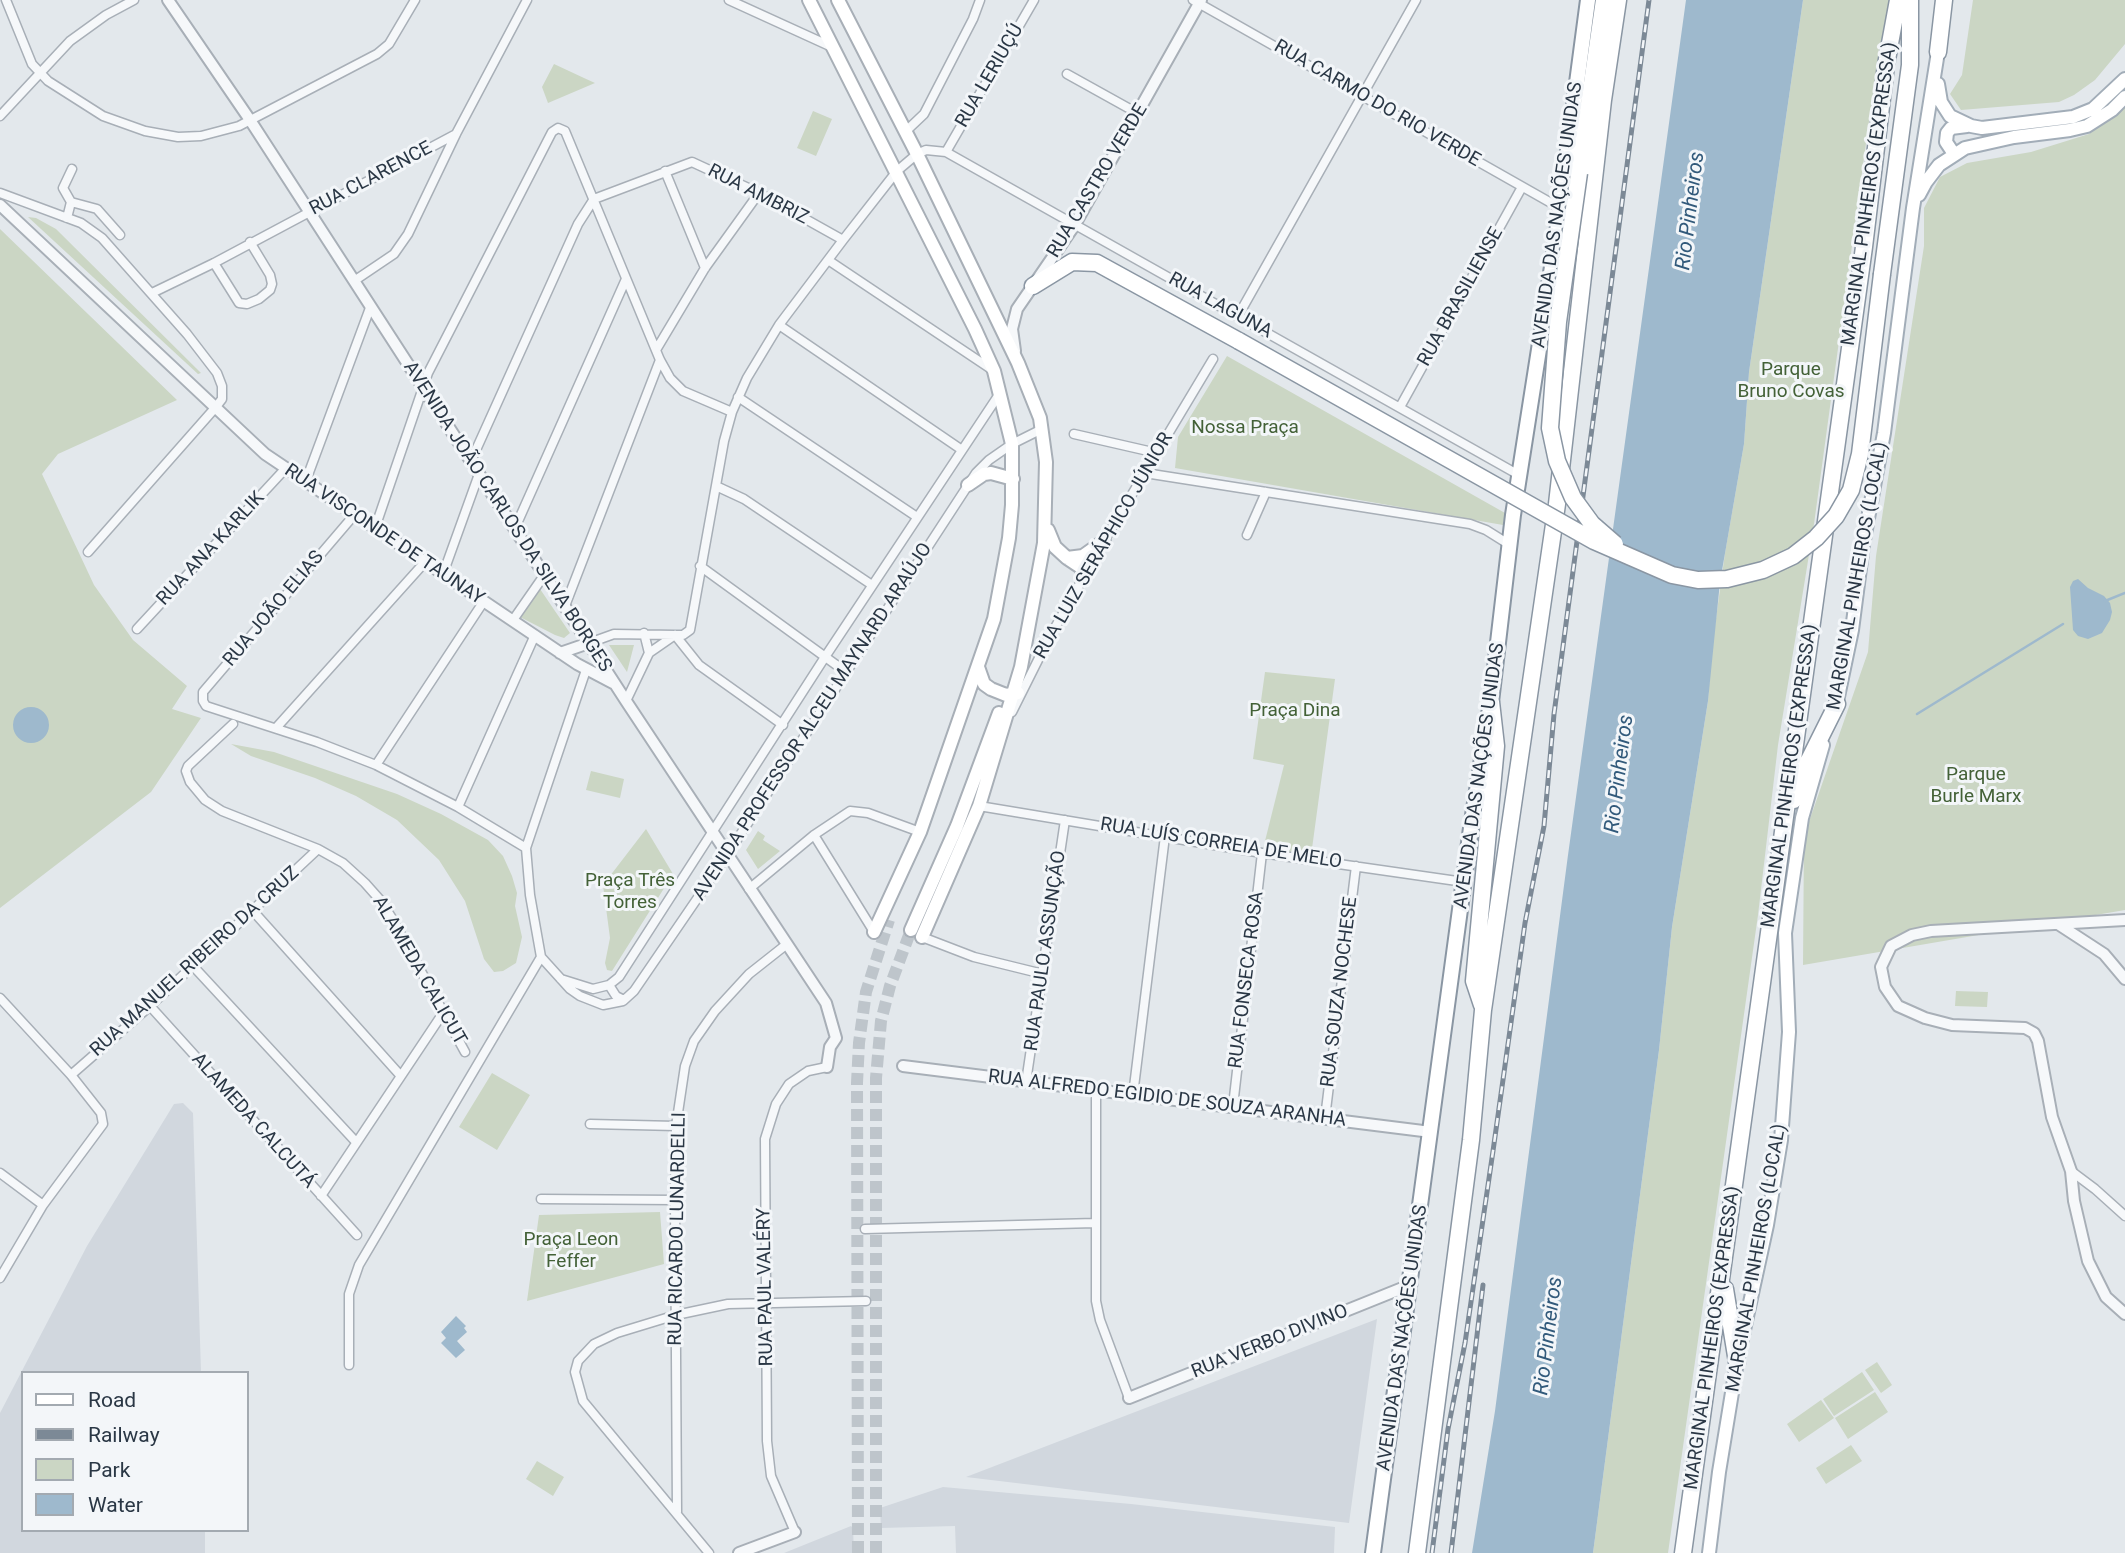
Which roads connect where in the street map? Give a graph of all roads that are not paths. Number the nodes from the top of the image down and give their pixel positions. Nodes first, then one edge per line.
1 (6, 0) edge
2 (134, 0) edge
3 (168, 0) edge
4 (415, 0) edge
5 (527, 0) edge
6 (729, 0) edge
7 (808, 0) edge
8 (838, 0) edge
9 (980, 0) edge
10 (1034, 0) edge
11 (1416, 0) edge
12 (1588, 0) edge
13 (1604, 0) edge
14 (1618, 0) edge
15 (1898, 0) edge
16 (1910, 0) edge
17 (1944, 0) edge
18 (1198, 1) edge
19 (832, 47) junction
20 (1938, 52) junction
21 (39, 73) junction
22 (1067, 74) dead end
23 (2125, 79) edge
24 (1362, 94) junction
25 (2125, 97) edge
26 (1139, 114) junction
27 (0, 116) edge
28 (250, 120) junction
29 (1971, 126) junction
30 (905, 132) junction
31 (457, 134) junction
32 (946, 152) junction
33 (917, 154) junction
34 (1954, 154) junction
35 (72, 169) dead end
36 (665, 171) junction
37 (897, 171) junction
38 (1522, 187) junction
39 (0, 193) edge
40 (759, 193) junction
41 (594, 200) junction
42 (71, 202) junction
43 (0, 205) edge
44 (1560, 208) junction
45 (1913, 208) junction
46 (308, 212) junction
47 (67, 218) junction
48 (1074, 226) junction
49 (120, 235) dead end
50 (843, 240) junction
51 (250, 242) junction
52 (828, 260) junction
53 (214, 263) junction
54 (705, 268) junction
55 (626, 279) junction
56 (354, 281) junction
57 (1032, 286) junction
58 (152, 293) junction
59 (370, 308) junction
60 (1238, 316) junction
61 (779, 325) junction
62 (656, 350) junction
63 (1213, 359) dead end
64 (660, 360) junction
65 (1018, 363) junction
66 (994, 371) junction
67 (422, 386) junction
68 (1001, 393) junction
69 (738, 397) junction
70 (1400, 407) junction
71 (215, 408) junction
72 (732, 412) junction
73 (1042, 429) junction
74 (1074, 435) dead end
75 (1012, 444) junction
76 (962, 450) junction
77 (1157, 453) junction
78 (471, 461) junction
79 (285, 469) junction
80 (1144, 473) junction
81 (479, 474) junction
82 (1519, 475) junction
83 (1013, 479) junction
84 (306, 483) junction
85 (968, 485) junction
86 (716, 486) junction
87 (1266, 492) junction
88 (355, 514) junction
89 (917, 517) junction
90 (1046, 522) junction
91 (375, 528) junction
92 (514, 528) junction
93 (1247, 535) dead end
94 (1104, 541) junction
95 (1511, 545) junction
96 (88, 552) dead end
97 (1067, 558) junction
98 (1637, 561) junction
99 (425, 562) junction
100 (700, 566) junction
101 (443, 574) junction
102 (545, 574) junction
103 (1083, 579) junction
104 (872, 585) junction
105 (484, 601) junction
106 (565, 606) junction
107 (513, 620) junction
108 (137, 629) dead end
109 (644, 633) junction
110 (535, 635) junction
111 (675, 635) junction
112 (590, 643) junction
113 (560, 653) junction
114 (649, 653) junction
115 (825, 657) junction
116 (978, 667) junction
117 (586, 670) junction
118 (846, 672) junction
119 (615, 684) junction
120 (1013, 694) junction
121 (626, 701) junction
122 (1491, 702) junction
123 (1837, 704) junction
124 (962, 714) junction
125 (233, 724) dead end
126 (783, 724) junction
127 (276, 728) junction
128 (376, 765) junction
129 (979, 806) junction
130 (458, 807) junction
131 (1065, 820) junction
132 (1783, 828) junction
133 (711, 831) junction
134 (920, 832) junction
135 (814, 835) junction
136 (1166, 836) junction
137 (526, 848) junction
138 (318, 849) junction
139 (1262, 853) junction
140 (727, 855) junction
141 (1356, 866) junction
142 (1464, 882) junction
143 (749, 889) junction
144 (253, 911) junction
145 (889, 920) tunnel mouth
146 (2125, 920) edge
147 (2058, 924) junction
148 (874, 932) joint
149 (916, 933) junction
150 (787, 944) junction
151 (541, 957) junction
152 (193, 966) junction
153 (1043, 974) junction
154 (558, 978) junction
155 (2125, 979) edge
156 (609, 985) junction
157 (588, 988) junction
158 (0, 998) edge
159 (586, 998) junction
160 (624, 1000) junction
161 (150, 1006) junction
162 (1483, 1010) junction
163 (443, 1013) junction
164 (465, 1052) dead end
165 (903, 1066) dead end
166 (827, 1067) joint
167 (71, 1075) junction
168 (400, 1075) junction
169 (1026, 1082) junction
170 (1096, 1090) junction
171 (1133, 1095) junction
172 (1233, 1106) junction
173 (1325, 1118) junction
174 (590, 1124) dead end
175 (676, 1126) junction
176 (1431, 1132) junction
177 (356, 1142) junction
178 (2071, 1171) junction
179 (0, 1173) edge
180 (321, 1196) junction
181 (541, 1199) dead end
182 (675, 1200) junction
183 (43, 1205) junction
184 (2125, 1216) edge
185 (1095, 1223) junction
186 (865, 1228) dead end
187 (357, 1235) dead end
188 (1722, 1271) junction
189 (0, 1278) edge
190 (1410, 1285) junction
191 (866, 1301) dead end
192 (766, 1302) junction
193 (2125, 1314) edge
194 (676, 1315) junction
195 (1737, 1362) junction
196 (349, 1365) dead end
197 (1129, 1398) joint
198 (677, 1512) junction
199 (795, 1532) joint
200 (709, 1553) edge
201 (738, 1553) edge
202 (1373, 1553) edge
203 (1417, 1553) edge
204 (1683, 1553) edge
205 (1709, 1553) edge

1 - 21 street
2 - 21 street
3 - 28 street, AVENIDA JOÃO CARLOS DA SILVA BORGES
4 - 28 street
5 - 31 street
6 - 19 street
7 - 19 main road
8 - 30 main road
9 - 30 street
10 - 32 street, RUA LERIUÇÚ
11 - 24 street
12 - 44 highway, AVENIDA DAS NAÇÕES UNIDAS
13 - 98 highway, bridge
14 - 162 highway
15 - 132 highway, MARGINAL PINHEIROS (EXPRESSA)
16 - 98 highway, bridge
17 - 20 highway
18 - 24 street, RUA CARMO DO RIO VERDE
18 - 26 street, RUA CASTRO VERDE
19 - 37 main road
20 - 29 main road
20 - 45 main road, MARGINAL PINHEIROS (LOCAL)
21 - 27 street
21 - 28 street
22 - 26 street
23 - 29 main road
24 - 38 street, RUA CARMO DO RIO VERDE
24 - 60 street
25 - 34 main road
26 - 48 street, RUA CASTRO VERDE
28 - 46 street, AVENIDA JOÃO CARLOS DA SILVA BORGES
29 - 34 main road
30 - 33 main road
31 - 46 street, RUA CLARENCE
31 - 56 street
32 - 33 street
32 - 48 street, RUA LAGUNA
33 - 37 street
33 - 65 main road
34 - 45 main road
35 - 42 street
36 - 40 street, RUA AMBRIZ
36 - 41 street, RUA AMBRIZ
36 - 54 street
37 - 50 street
37 - 66 main road
38 - 44 street, RUA CARMO DO RIO VERDE
38 - 70 street, RUA BRASILIENSE
39 - 47 street
40 - 50 street, RUA AMBRIZ
40 - 54 street
41 - 55 street
41 - 67 street
41 - 78 street
42 - 47 street
42 - 49 street
43 - 71 street, RUA VISCONDE DE TAUNAY
44 - 82 highway, AVENIDA DAS NAÇÕES UNIDAS
45 - 123 main road, MARGINAL PINHEIROS (LOCAL)
46 - 51 street, RUA CLARENCE
46 - 56 street, AVENIDA JOÃO CARLOS DA SILVA BORGES
47 - 58 street
48 - 57 street, RUA CASTRO VERDE
48 - 60 street, RUA LAGUNA
50 - 52 street
51 - 53 street, RUA CLARENCE
51 - 53 street
52 - 61 street
52 - 66 street
53 - 58 street, RUA CLARENCE
54 - 62 street
55 - 62 street
55 - 92 street
56 - 59 street, AVENIDA JOÃO CARLOS DA SILVA BORGES
57 - 65 street, RUA CASTRO VERDE
57 - 98 highway, bridge
58 - 71 street
59 - 67 street, AVENIDA JOÃO CARLOS DA SILVA BORGES
59 - 84 street
60 - 70 street, RUA LAGUNA
61 - 69 street
61 - 76 street
62 - 64 street
63 - 77 street, RUA LUIZ SERÁPHICO JÚNIOR
64 - 72 street
64 - 106 street
65 - 73 main road
66 - 68 main road
67 - 78 street, AVENIDA JOÃO CARLOS DA SILVA BORGES
67 - 91 street
68 - 75 main road
68 - 76 street, AVENIDA PROFESSOR ALCEU MAYNARD ARAÚJO
69 - 72 street
69 - 89 street
70 - 82 street, RUA LAGUNA
71 - 79 street, RUA VISCONDE DE TAUNAY
71 - 96 street
72 - 86 street
73 - 75 street, AVENIDA PROFESSOR ALCEU MAYNARD ARAÚJO
73 - 90 main road
74 - 77 street
75 - 83 main road
75 - 85 street, AVENIDA PROFESSOR ALCEU MAYNARD ARAÚJO
76 - 89 street, AVENIDA PROFESSOR ALCEU MAYNARD ARAÚJO
77 - 80 street, RUA LUIZ SERÁPHICO JÚNIOR
78 - 81 street, AVENIDA JOÃO CARLOS DA SILVA BORGES
79 - 84 street, RUA VISCONDE DE TAUNAY
79 - 108 street, RUA ANA KARLIK
80 - 87 street
80 - 94 street, RUA LUIZ SERÁPHICO JÚNIOR
81 - 92 street, AVENIDA JOÃO CARLOS DA SILVA BORGES
81 - 101 street
82 - 95 highway, AVENIDA DAS NAÇÕES UNIDAS
83 - 85 main road
83 - 116 main road
84 - 88 street, RUA VISCONDE DE TAUNAY
85 - 118 street, AVENIDA PROFESSOR ALCEU MAYNARD ARAÚJO
86 - 100 street
86 - 104 street
87 - 93 street
87 - 95 street
88 - 91 street, RUA VISCONDE DE TAUNAY
88 - 127 street, RUA JOÃO ELIAS
89 - 104 street, AVENIDA PROFESSOR ALCEU MAYNARD ARAÚJO
90 - 97 main road
90 - 120 main road
91 - 99 street, RUA VISCONDE DE TAUNAY
92 - 102 street, AVENIDA JOÃO CARLOS DA SILVA BORGES
94 - 97 main road
94 - 103 street, RUA LUIZ SERÁPHICO JÚNIOR
95 - 122 highway, AVENIDA DAS NAÇÕES UNIDAS
97 - 103 main road
99 - 101 street, RUA VISCONDE DE TAUNAY
99 - 127 street
100 - 111 street
100 - 115 street
101 - 105 street, RUA VISCONDE DE TAUNAY
102 - 106 street, AVENIDA JOÃO CARLOS DA SILVA BORGES
102 - 107 street
103 - 120 street, RUA LUIZ SERÁPHICO JÚNIOR
104 - 115 street, AVENIDA PROFESSOR ALCEU MAYNARD ARAÚJO
105 - 107 street, RUA VISCONDE DE TAUNAY
105 - 128 street
106 - 112 street, AVENIDA JOÃO CARLOS DA SILVA BORGES
107 - 110 street, RUA VISCONDE DE TAUNAY
109 - 111 street
109 - 112 street
109 - 114 street
110 - 113 street, RUA VISCONDE DE TAUNAY
110 - 130 street
111 - 114 street
111 - 126 street
112 - 113 street
112 - 119 street, AVENIDA JOÃO CARLOS DA SILVA BORGES
113 - 117 street, RUA VISCONDE DE TAUNAY
114 - 121 street
115 - 118 street
115 - 126 street, AVENIDA PROFESSOR ALCEU MAYNARD ARAÚJO
116 - 120 main road
116 - 124 main road
117 - 119 street, RUA VISCONDE DE TAUNAY
117 - 137 street
118 - 140 street, AVENIDA PROFESSOR ALCEU MAYNARD ARAÚJO
119 - 121 street, AVENIDA JOÃO CARLOS DA SILVA BORGES
120 - 129 main road
120 - 149 main road
121 - 133 street, AVENIDA JOÃO CARLOS DA SILVA BORGES
122 - 142 highway, AVENIDA DAS NAÇÕES UNIDAS
122 - 162 highway
123 - 132 highway
123 - 195 main road, MARGINAL PINHEIROS (LOCAL)
124 - 134 main road
124 - 145 main road
125 - 138 street, ALAMEDA CALICUT
126 - 133 street, AVENIDA PROFESSOR ALCEU MAYNARD ARAÚJO
127 - 128 street
128 - 130 street
129 - 131 street, RUA LUÍS CORREIA DE MELO
129 - 149 main road
130 - 137 street
131 - 136 street, RUA LUÍS CORREIA DE MELO
131 - 153 street, RUA PAULO ASSUNÇÃO
132 - 188 highway, MARGINAL PINHEIROS (EXPRESSA)
133 - 140 street, AVENIDA JOÃO CARLOS DA SILVA BORGES
133 - 156 street, AVENIDA PROFESSOR ALCEU MAYNARD ARAÚJO
134 - 135 street
134 - 148 main road
135 - 143 street
135 - 148 street
136 - 139 street, RUA LUÍS CORREIA DE MELO
136 - 171 street
137 - 151 street
138 - 144 street, RUA MANUEL RIBEIRO DA CRUZ
138 - 163 street, ALAMEDA CALICUT
139 - 141 street, RUA LUÍS CORREIA DE MELO
139 - 172 street, RUA FONSECA ROSA
140 - 143 street, AVENIDA JOÃO CARLOS DA SILVA BORGES
140 - 160 street, AVENIDA PROFESSOR ALCEU MAYNARD ARAÚJO
141 - 142 street, RUA LUÍS CORREIA DE MELO
141 - 173 street, RUA SOUZA NOCHESE
142 - 176 highway, AVENIDA DAS NAÇÕES UNIDAS
143 - 150 street, AVENIDA JOÃO CARLOS DA SILVA BORGES
144 - 152 street, RUA MANUEL RIBEIRO DA CRUZ
144 - 168 street
146 - 147 street
147 - 155 street
147 - 178 street
149 - 153 street
150 - 166 street, AVENIDA JOÃO CARLOS DA SILVA BORGES
150 - 175 street, RUA RICARDO LUNARDELLI
151 - 154 street
151 - 196 street
152 - 161 street, RUA MANUEL RIBEIRO DA CRUZ
152 - 177 street
153 - 169 street, RUA PAULO ASSUNÇÃO
154 - 157 street
154 - 159 street
156 - 157 street
156 - 160 street
157 - 159 street
158 - 167 street
159 - 160 street
161 - 167 street, RUA MANUEL RIBEIRO DA CRUZ
161 - 180 street, ALAMEDA CALCUTÁ
162 - 203 highway
163 - 164 street, ALAMEDA CALICUT
163 - 168 street
165 - 169 street, RUA ALFREDO EGIDIO DE SOUZA ARANHA
166 - 192 street, RUA PAUL VALÉRY
167 - 183 street
168 - 177 street
169 - 170 street, RUA ALFREDO EGIDIO DE SOUZA ARANHA
170 - 171 street, RUA ALFREDO EGIDIO DE SOUZA ARANHA
170 - 185 street
171 - 172 street, RUA ALFREDO EGIDIO DE SOUZA ARANHA
172 - 173 street, RUA ALFREDO EGIDIO DE SOUZA ARANHA
173 - 176 street, RUA ALFREDO EGIDIO DE SOUZA ARANHA
174 - 175 street
175 - 182 street, RUA RICARDO LUNARDELLI
176 - 190 highway, AVENIDA DAS NAÇÕES UNIDAS
177 - 180 street
178 - 184 street
178 - 193 street
179 - 183 street
180 - 187 street, ALAMEDA CALCUTÁ
181 - 182 street
182 - 194 street, RUA RICARDO LUNARDELLI
183 - 189 street
185 - 186 street
185 - 197 street
188 - 195 highway
188 - 204 highway, MARGINAL PINHEIROS (EXPRESSA)
190 - 197 street, RUA VERBO DIVINO
190 - 202 highway, AVENIDA DAS NAÇÕES UNIDAS
191 - 192 street
192 - 194 street
192 - 199 street, RUA PAUL VALÉRY
194 - 198 street, RUA RICARDO LUNARDELLI
194 - 198 street
195 - 205 main road, MARGINAL PINHEIROS (LOCAL)
198 - 200 street
199 - 201 street

